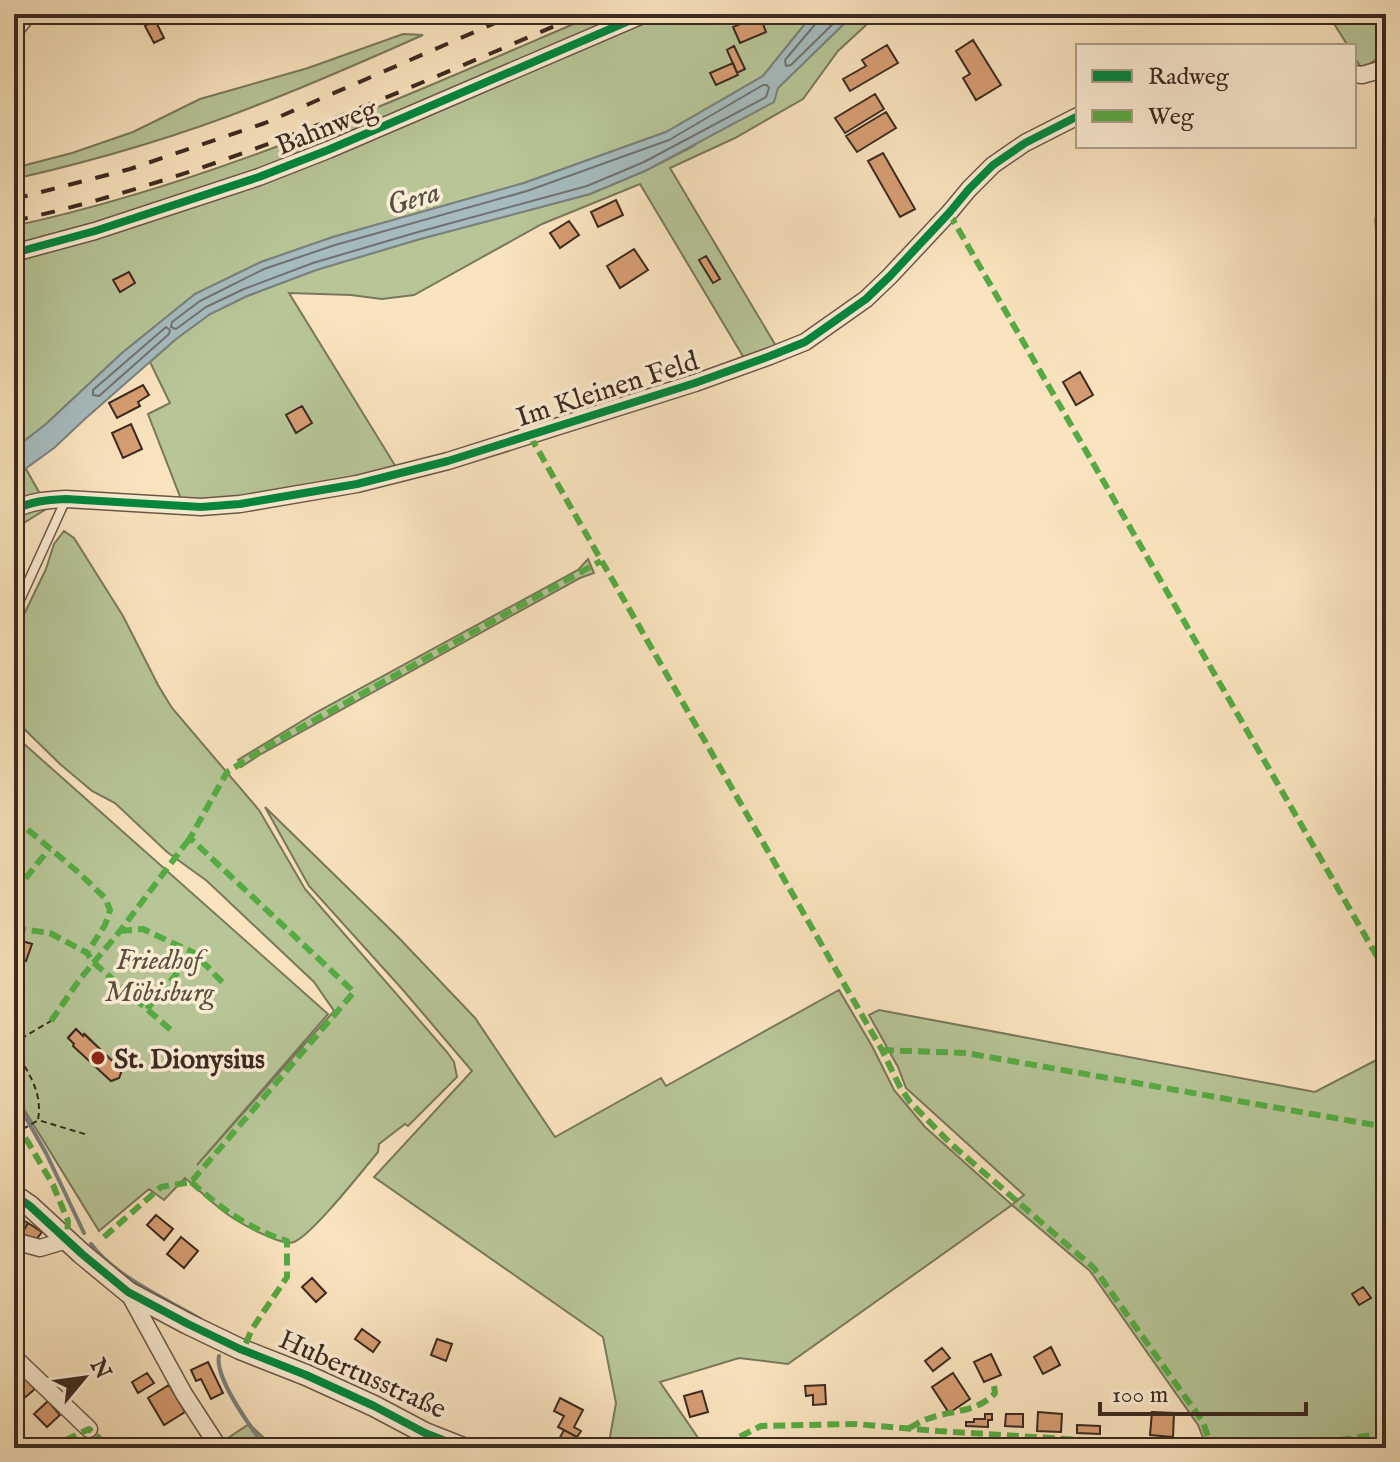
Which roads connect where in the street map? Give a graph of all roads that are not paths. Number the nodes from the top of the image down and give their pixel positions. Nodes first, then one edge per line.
1 (33, 14) edge
2 (645, 14) edge
3 (14, 38) edge
4 (1385, 68) edge
5 (1356, 74) edge
6 (1076, 117) edge
7 (1386, 208) edge
8 (14, 253) edge
9 (1386, 257) edge
10 (66, 499) junction
11 (14, 510) edge
12 (14, 613) edge
13 (14, 1195) edge
14 (67, 1240) junction
15 (14, 1241) edge
16 (128, 1292) junction
17 (14, 1357) edge
18 (89, 1429) dead end
19 (219, 1448) edge
20 (463, 1448) edge

1 - 3 lane
2 - 8 street, Bahnweg
4 - 5 street
6 - 10 street, Im Kleinen Feld
7 - 9 street
10 - 11 street, Im Kleinen Feld
10 - 12 lane
13 - 14 street, Hubertusstraße
14 - 15 street
14 - 16 street, Hubertusstraße
16 - 19 street
16 - 20 street, Hubertusstraße
17 - 18 street

